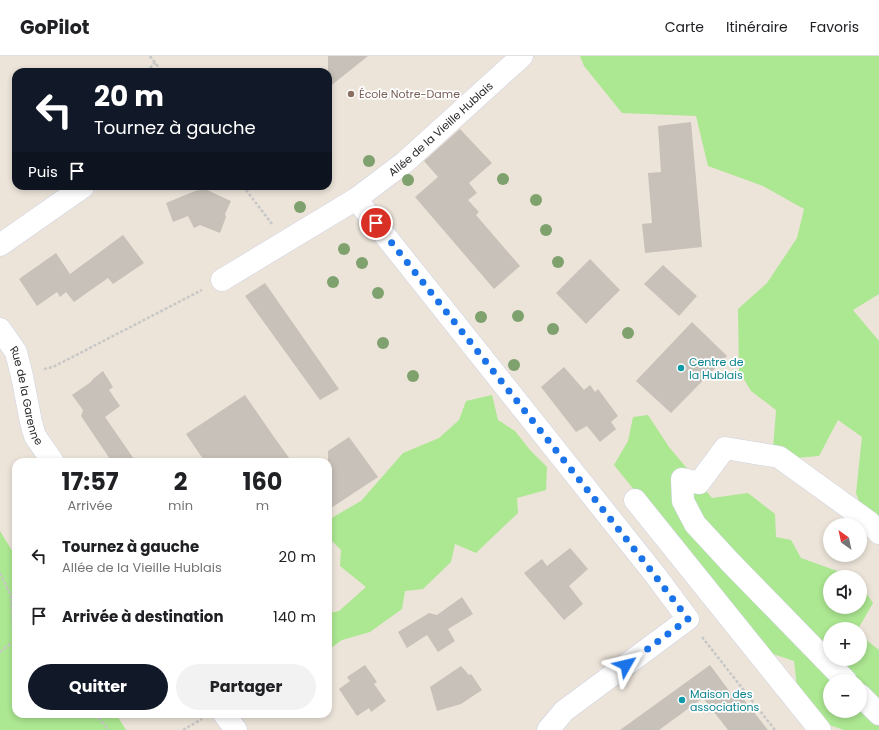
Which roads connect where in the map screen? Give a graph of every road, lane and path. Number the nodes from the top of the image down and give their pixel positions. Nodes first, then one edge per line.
1 (150, 56) edge
2 (522, 56) edge
3 (155, 62) junction
4 (150, 68) edge
5 (159, 68) edge
6 (79, 190) edge
7 (246, 190) edge
8 (356, 199) junction
9 (286, 242) junction
10 (0, 245) edge
11 (222, 280) joint
12 (0, 329) edge
13 (22, 376) junction
14 (50, 458) edge
15 (635, 500) dead end
16 (879, 533) edge
17 (0, 573) edge
18 (12, 608) edge
19 (688, 619) junction
20 (12, 644) edge
21 (0, 652) edge
22 (839, 674) edge
23 (867, 702) edge
24 (879, 714) edge
25 (98, 718) edge
26 (210, 718) edge
27 (217, 718) edge
28 (109, 730) edge
29 (183, 730) edge
30 (236, 730) edge
31 (548, 730) edge
32 (775, 730) edge
33 (820, 730) edge

1 - 3 path
2 - 8 street, Allée de la Vieille Hublais
3 - 4 path
3 - 5 path
6 - 10 street
7 - 9 path
8 - 9 street, Allée de la Vieille Hublais
8 - 19 street
9 - 11 street, Allée de la Vieille Hublais
11 - 13 path
12 - 13 street, Rue de la Garenne
13 - 14 street, Rue de la Garenne
15 - 33 street
16 - 22 street
17 - 18 path
19 - 31 street
19 - 32 path
20 - 21 path
23 - 24 street
25 - 28 path
26 - 29 path
27 - 30 street

